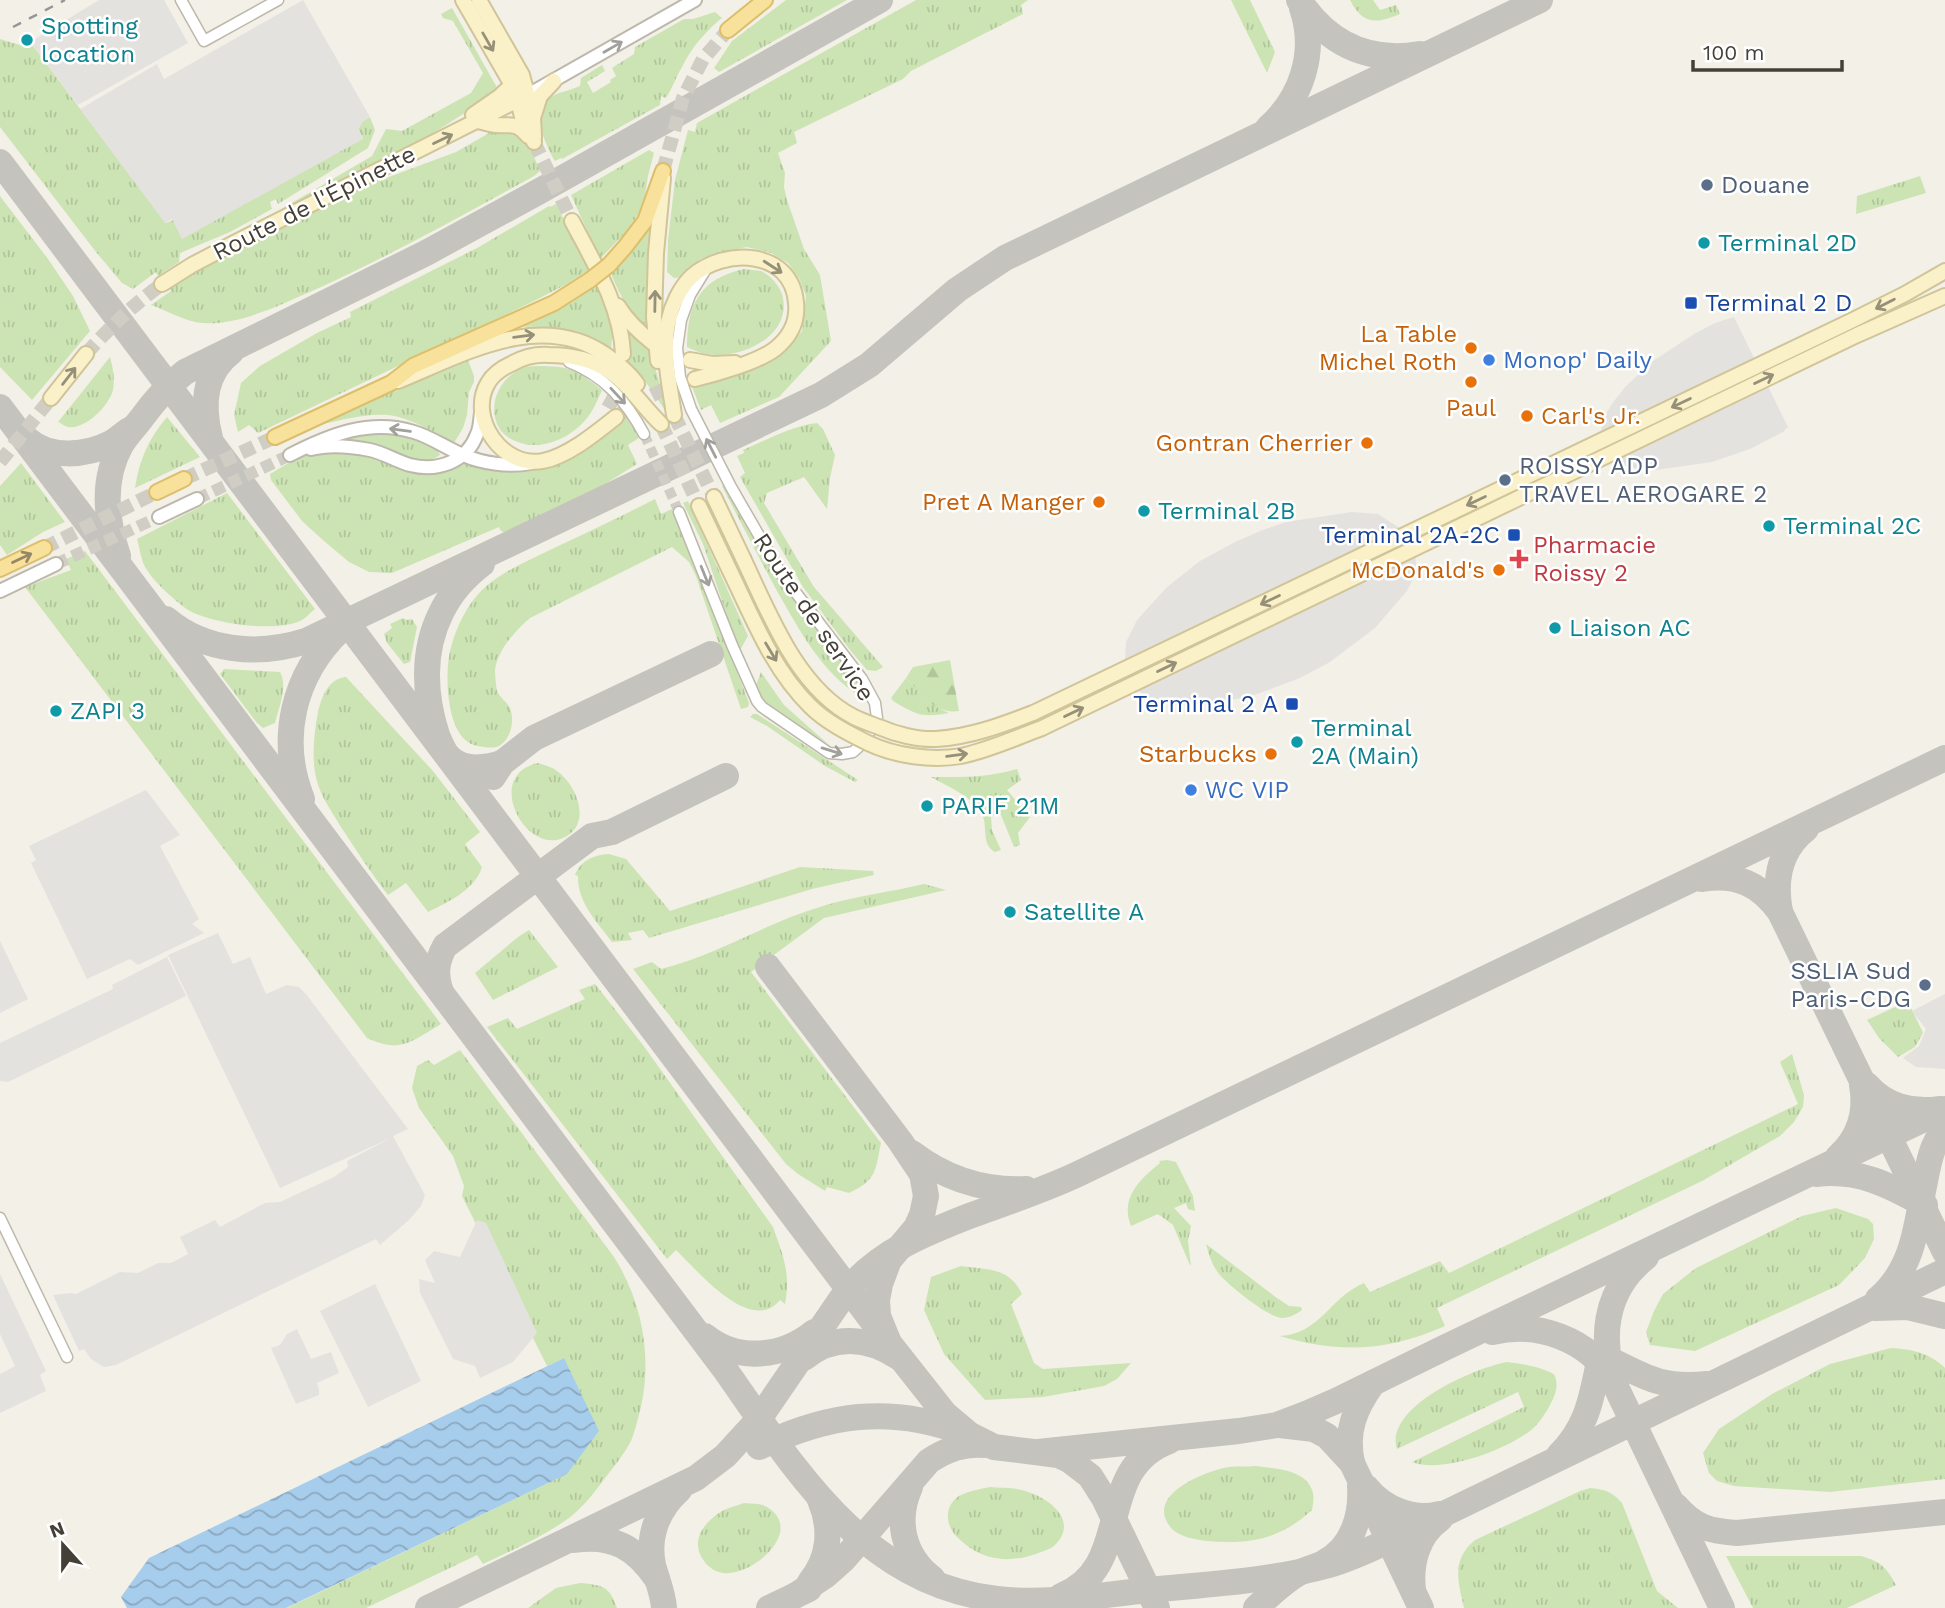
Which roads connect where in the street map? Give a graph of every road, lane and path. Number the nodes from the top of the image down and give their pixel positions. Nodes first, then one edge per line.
1 (181, 0) edge
2 (278, 0) edge
3 (463, 0) edge
4 (479, 0) edge
5 (695, 0) edge
6 (765, 0) edge
7 (728, 30) tunnel mouth
8 (517, 80) junction
9 (554, 81) junction
10 (523, 97) junction
11 (533, 116) junction
12 (473, 123) junction
13 (534, 142) junction
14 (572, 221) tunnel mouth
15 (709, 265) junction
16 (1945, 271) edge
17 (162, 284) tunnel mouth
18 (605, 284) junction
19 (1945, 296) edge
20 (653, 343) dead end
21 (538, 354) junction
22 (623, 354) dead end
23 (86, 355) tunnel mouth
24 (754, 359) junction
25 (690, 360) dead end
26 (695, 379) tunnel mouth
27 (391, 383) junction
28 (51, 398) tunnel mouth
29 (482, 404) junction
30 (612, 413) tunnel mouth
31 (644, 434) tunnel mouth
32 (275, 437) tunnel mouth
33 (463, 455) junction
34 (542, 461) junction
35 (184, 479) tunnel mouth
36 (157, 492) tunnel mouth
37 (715, 497) tunnel mouth
38 (197, 499) tunnel mouth
39 (699, 506) tunnel mouth
40 (679, 512) tunnel mouth
41 (159, 517) tunnel mouth
42 (44, 548) tunnel mouth
43 (56, 564) tunnel mouth
44 (0, 569) edge
45 (0, 591) edge
46 (0, 1218) edge
47 (5, 1240) edge
48 (67, 1357) dead end

1 - 2 street
3 -> 8 main road
4 - 8 main road
9 -> 5 street
6 - 7 main road
8 - 10 main road
8 - 12 main road, Route de l'Épinette
9 - 10 street
9 - 11 main road
10 - 11 main road
10 - 12 main road, Route de l'Épinette
10 - 13 main road
11 - 13 main road
12 - 13 main road
17 -> 12 main road, Route de l'Épinette
14 - 18 main road
15 -> 24 main road
15 -> 27 main road, bridge
40 -> 15 street, Route de service
16 -> 37 main road, bridge
18 - 20 main road
18 - 22 main road
39 -> 19 main road, bridge
27 -> 21 main road
21 - 29 main road
21 -> 31 street
28 -> 23 main road
24 - 25 main road
24 - 26 main road
27 - 32 main road
29 - 33 street
29 - 34 main road
30 - 34 main road
33 -> 33 street
33 - 34 street
35 - 36 main road
38 - 41 street
44 -> 42 main road
43 - 45 street
46 - 47 street
47 - 48 street

